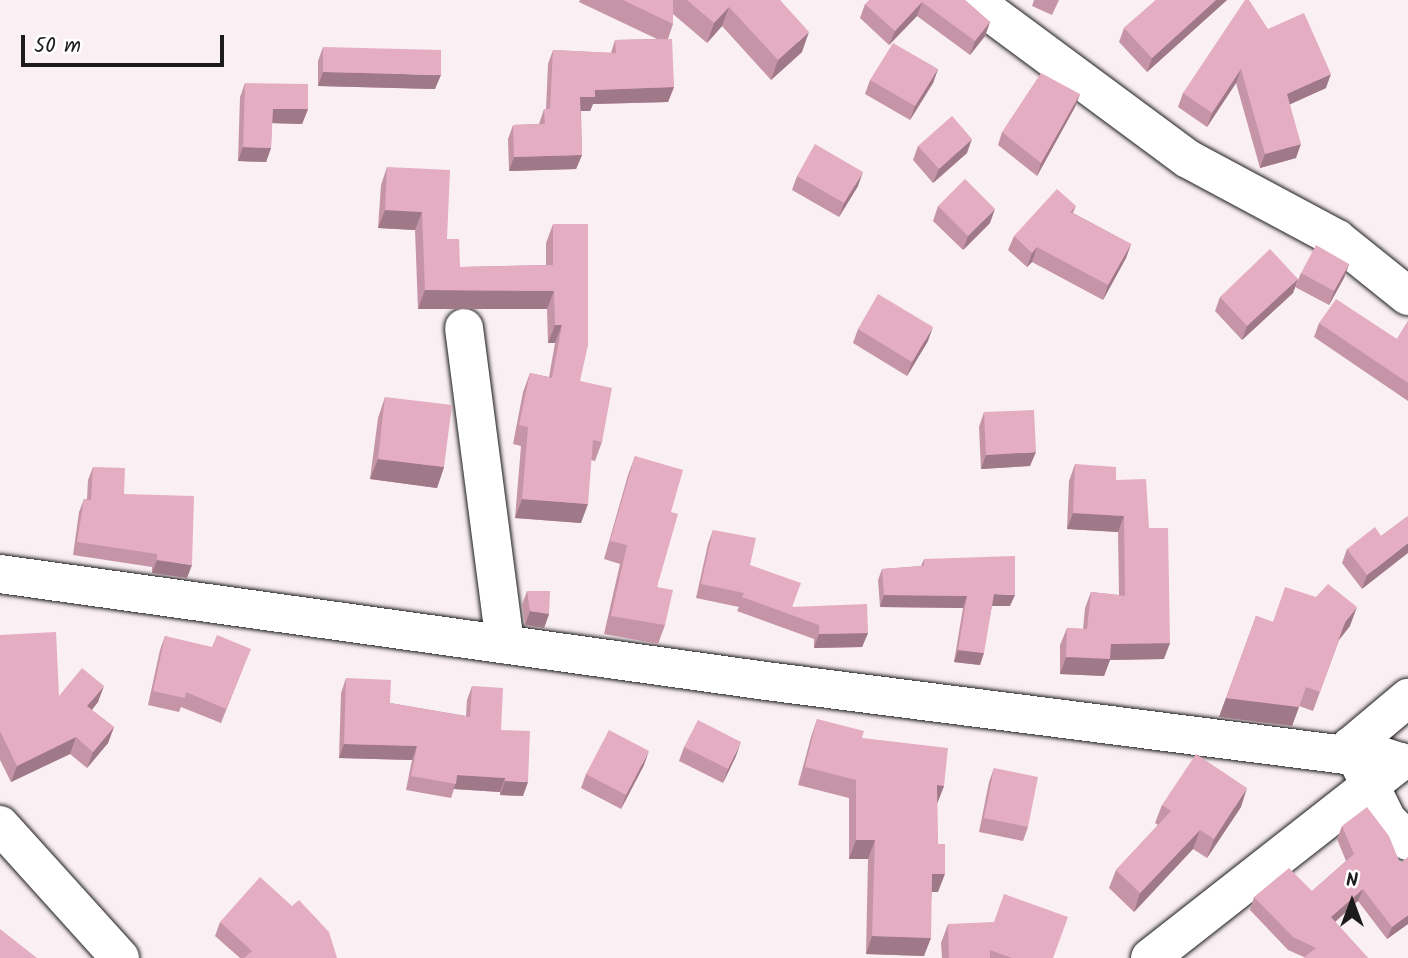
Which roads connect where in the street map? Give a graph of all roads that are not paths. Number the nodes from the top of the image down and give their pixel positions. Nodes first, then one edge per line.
1 (973, 0) edge
2 (1408, 296) edge
3 (464, 328) dead end
4 (0, 575) edge
5 (505, 644) junction
6 (1408, 698) edge
7 (1351, 746) junction
8 (1400, 762) junction
9 (0, 825) edge
10 (1408, 841) edge
11 (1194, 944) edge
12 (120, 958) edge
13 (1150, 958) edge

1 - 2 street
3 - 5 street
4 - 5 street
5 - 8 street
6 - 7 street
7 - 8 street
7 - 10 street
8 - 11 street
9 - 12 street
11 - 13 street

